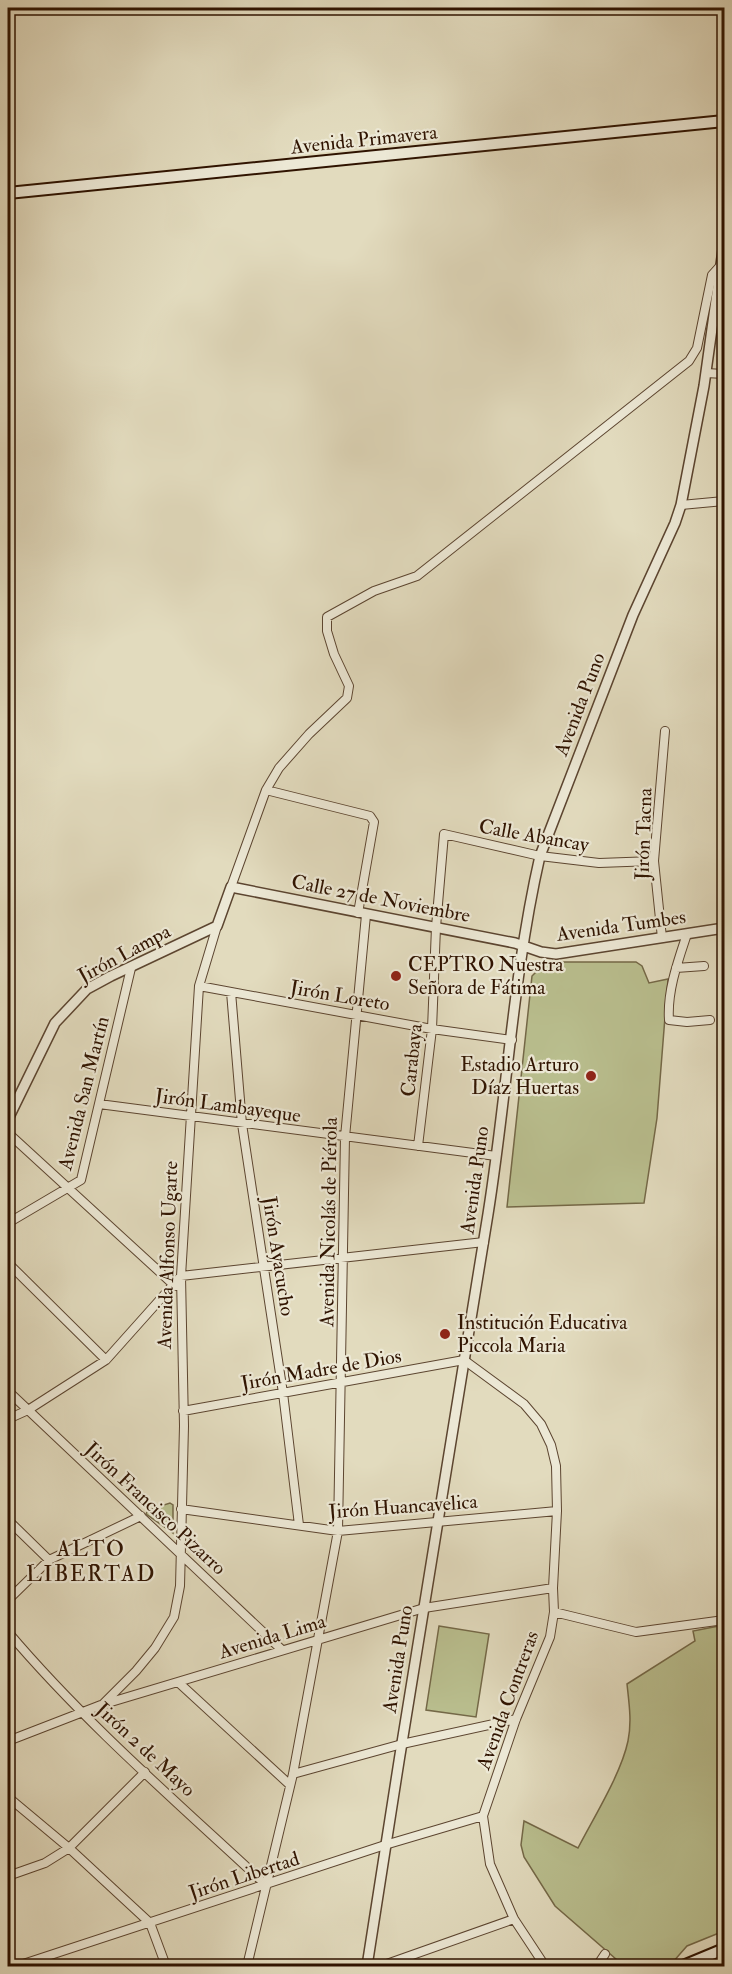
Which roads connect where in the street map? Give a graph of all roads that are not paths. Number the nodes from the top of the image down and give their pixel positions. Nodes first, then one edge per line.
1 (724, 121) edge
2 (8, 193) edge
3 (724, 243) edge
4 (721, 265) junction
5 (706, 373) junction
6 (724, 374) edge
7 (724, 501) edge
8 (681, 505) junction
9 (665, 731) dead end
10 (266, 790) junction
11 (444, 834) joint
12 (540, 856) junction
13 (654, 861) junction
14 (231, 887) junction
15 (362, 914) junction
16 (217, 926) junction
17 (436, 927) junction
18 (724, 928) edge
19 (687, 934) junction
20 (662, 938) junction
21 (523, 946) junction
22 (704, 966) dead end
23 (132, 968) junction
24 (676, 968) junction
25 (199, 986) junction
26 (231, 992) junction
27 (356, 1015) junction
28 (710, 1020) dead end
29 (432, 1029) junction
30 (512, 1040) junction
31 (99, 1104) junction
32 (190, 1117) junction
33 (8, 1119) edge
34 (242, 1124) junction
35 (8, 1133) edge
36 (345, 1137) junction
37 (418, 1146) junction
38 (496, 1156) junction
39 (68, 1188) junction
40 (8, 1223) edge
41 (484, 1242) junction
42 (343, 1257) junction
43 (8, 1263) edge
44 (264, 1266) junction
45 (181, 1276) junction
46 (173, 1283) junction
47 (181, 1292) junction
48 (106, 1360) junction
49 (464, 1360) junction
50 (341, 1382) junction
51 (8, 1391) edge
52 (283, 1393) junction
53 (28, 1410) junction
54 (183, 1411) junction
55 (8, 1419) edge
56 (181, 1509) junction
57 (556, 1512) junction
58 (141, 1516) junction
59 (8, 1521) edge
60 (438, 1521) junction
61 (299, 1525) junction
62 (338, 1531) junction
63 (182, 1555) junction
64 (48, 1560) junction
65 (553, 1588) junction
66 (8, 1600) edge
67 (424, 1608) junction
68 (554, 1612) junction
69 (724, 1620) edge
70 (8, 1632) edge
71 (318, 1639) junction
72 (282, 1650) junction
73 (178, 1682) junction
74 (102, 1705) junction
75 (82, 1712) junction
76 (516, 1719) junction
77 (8, 1741) edge
78 (402, 1744) junction
79 (145, 1772) junction
80 (293, 1774) junction
81 (290, 1785) junction
82 (8, 1797) edge
83 (483, 1816) junction
84 (386, 1845) junction
85 (69, 1848) junction
86 (8, 1876) edge
87 (266, 1885) junction
88 (514, 1919) junction
89 (150, 1923) junction
90 (724, 1949) edge
91 (605, 1954) dead end
92 (17, 1966) edge
93 (165, 1966) edge
94 (248, 1966) edge
95 (367, 1966) edge
96 (381, 1966) edge
97 (545, 1966) edge
98 (597, 1966) edge
99 (683, 1966) edge

1 - 2 main road, Avenida Primavera
3 - 4 street, Avenida Puno
4 - 5 street, Avenida Puno
4 - 10 street, Avenida Alfonso Ugarte
5 - 6 street
5 - 8 street, Avenida Puno
7 - 8 street
8 - 12 street, Avenida Puno
9 - 13 street, Jirón Tacna
10 - 14 street, Avenida Alfonso Ugarte
10 - 15 street, Avenida Nicolás de Piérola
11 - 12 street, Calle Abancay
11 - 17 street, Carabaya
12 - 13 street, Calle Abancay
12 - 21 street, Avenida Puno
13 - 20 street, Jirón Tacna
14 - 15 street, Calle 27 de Noviembre
14 - 16 street, Avenida Alfonso Ugarte
15 - 17 street, Calle 27 de Noviembre
15 - 27 street, Avenida Nicolás de Piérola
16 - 23 street, Jirón Lampa
16 - 25 street, Avenida Alfonso Ugarte
17 - 21 street, Calle 27 de Noviembre
17 - 29 street, Carabaya
18 - 19 street, Avenida Tumbes
19 - 20 street, Avenida Tumbes
19 - 24 street
20 - 21 street, Avenida Tumbes
21 - 30 street, Avenida Puno
22 - 24 street
23 - 31 street, Avenida San Martín
23 - 33 street, Jirón Lampa
24 - 28 street
25 - 26 street, Jirón Loreto
25 - 32 street, Avenida Alfonso Ugarte
26 - 27 street, Jirón Loreto
26 - 34 street, Jirón Ayacucho
27 - 29 street, Jirón Loreto
27 - 36 street, Avenida Nicolás de Piérola
29 - 30 street, Jirón Loreto
29 - 37 street, Carabaya
30 - 38 street, Avenida Puno
31 - 32 street, Jirón Lambayeque
31 - 39 street, Avenida San Martín
32 - 34 street, Jirón Lambayeque
32 - 45 street, Avenida Alfonso Ugarte
34 - 36 street, Jirón Lambayeque
34 - 44 street, Jirón Ayacucho
35 - 39 street
36 - 37 street, Jirón Lambayeque
36 - 42 street, Avenida Nicolás de Piérola
37 - 38 street, Jirón Lambayeque
38 - 41 street, Avenida Puno
39 - 40 street, Avenida San Martín
39 - 46 street
41 - 42 street
41 - 49 street, Avenida Puno
42 - 44 street
42 - 50 street, Avenida Nicolás de Piérola
43 - 48 street
44 - 45 street
44 - 52 street, Jirón Ayacucho
45 - 46 street
45 - 47 street, Avenida Alfonso Ugarte
46 - 47 street
46 - 48 street
47 - 54 street, Avenida Alfonso Ugarte
48 - 53 street
49 - 50 street, Jirón Madre de Dios
49 - 57 street, Avenida Contreras
49 - 60 street, Avenida Puno
50 - 52 street, Jirón Madre de Dios
50 - 62 street, Avenida Nicolás de Piérola
51 - 53 street, Jirón Francisco Pizarro
52 - 54 street, Jirón Madre de Dios
52 - 61 street, Jirón Ayacucho
53 - 55 street
53 - 58 street, Jirón Francisco Pizarro
54 - 56 street, Avenida Alfonso Ugarte
56 - 61 street, Jirón Huancavelica
56 - 63 street, Avenida Alfonso Ugarte
57 - 60 street, Jirón Huancavelica
57 - 65 street, Avenida Contreras
58 - 63 street, Jirón Francisco Pizarro
58 - 64 street
59 - 64 street
60 - 62 street, Jirón Huancavelica
60 - 67 street, Avenida Puno
61 - 62 street, Jirón Huancavelica
62 - 71 street, Avenida Nicolás de Piérola
63 - 72 street, Jirón Francisco Pizarro
63 - 74 street, Avenida Alfonso Ugarte
64 - 66 street
65 - 67 street, Avenida Lima
65 - 68 street, Avenida Contreras
67 - 71 street, Avenida Lima
67 - 78 street, Avenida Puno
68 - 69 street
68 - 76 street, Avenida Contreras
70 - 75 street, Jirón 2 de Mayo
71 - 72 street, Avenida Lima
71 - 80 street, Avenida Nicolás de Piérola
72 - 73 street, Avenida Lima
73 - 74 street, Avenida Lima
73 - 81 street
74 - 75 street, Avenida Lima
75 - 77 street, Avenida Lima
75 - 79 street, Jirón 2 de Mayo
76 - 78 street
76 - 83 street, Avenida Contreras
78 - 80 street
78 - 84 street, Avenida Puno
79 - 85 street
79 - 87 street, Jirón 2 de Mayo
80 - 81 street, Avenida Nicolás de Piérola
81 - 87 street, Avenida Nicolás de Piérola
82 - 85 street
83 - 84 street, Jirón Libertad
83 - 88 street, Avenida Contreras
84 - 87 street, Jirón Libertad
84 - 95 street, Avenida Puno
85 - 86 street
85 - 89 street
87 - 89 street, Jirón Libertad
87 - 94 street, Avenida Nicolás de Piérola
88 - 96 street
88 - 97 street, Avenida Contreras
89 - 92 street, Jirón Libertad
89 - 93 street
90 - 99 main road
91 - 98 street

